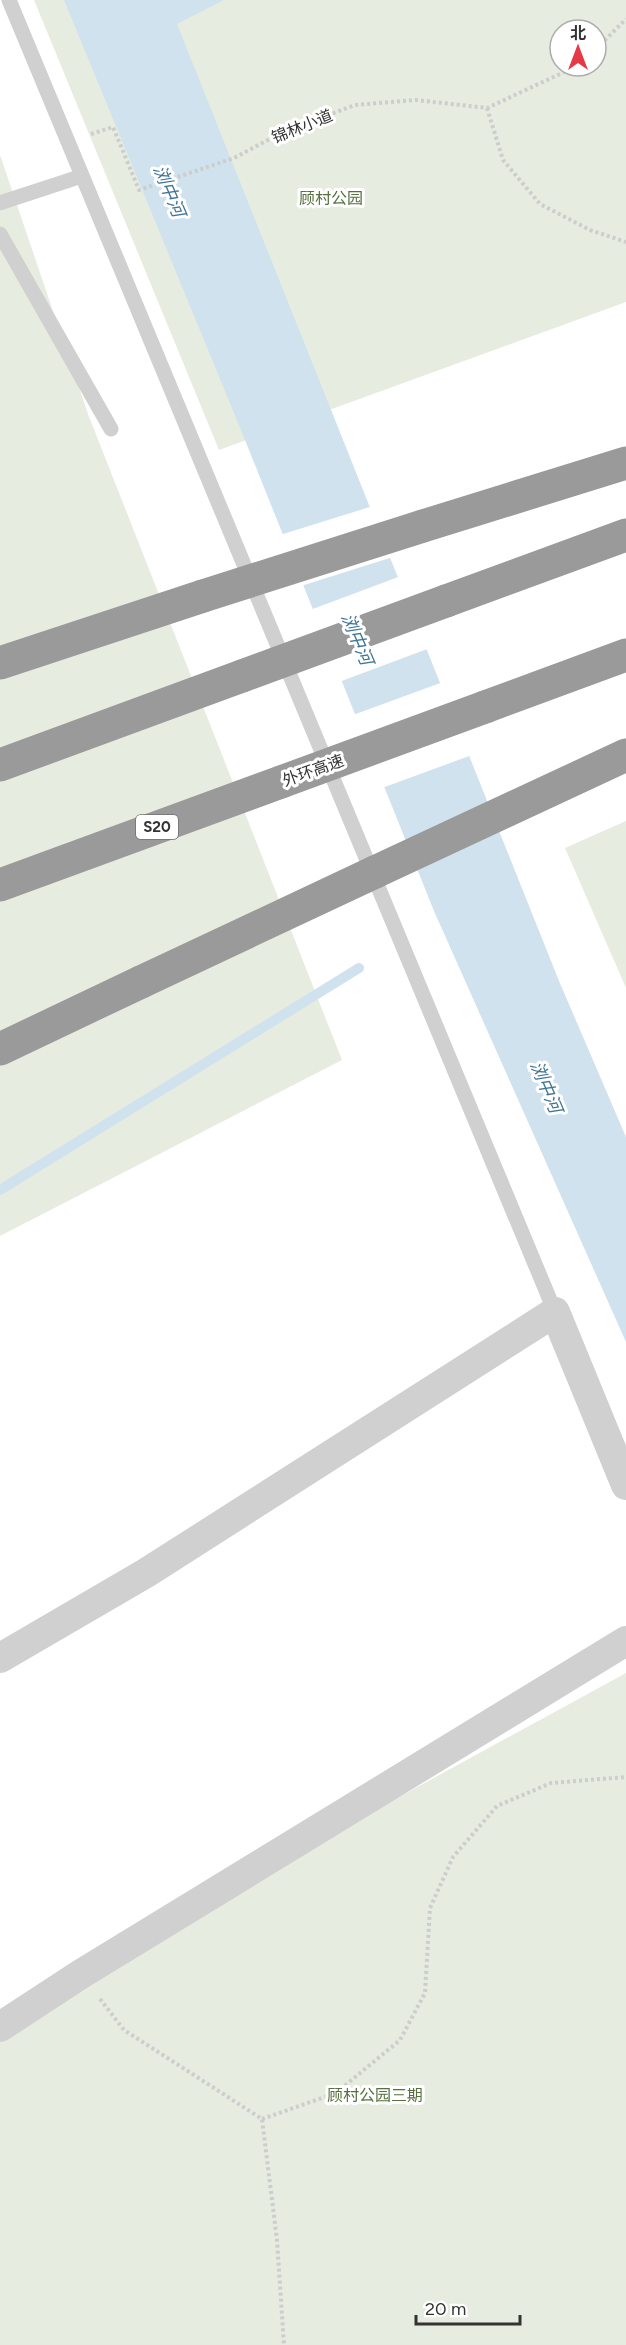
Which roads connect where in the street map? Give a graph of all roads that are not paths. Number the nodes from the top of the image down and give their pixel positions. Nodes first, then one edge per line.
1 (9, 0) edge
2 (82, 177) junction
3 (0, 203) edge
4 (0, 234) edge
5 (111, 429) dead end
6 (626, 464) edge
7 (626, 535) edge
8 (626, 655) edge
9 (0, 663) edge
10 (626, 755) edge
11 (0, 765) edge
12 (0, 885) edge
13 (0, 1049) edge
14 (555, 1312) junction
15 (626, 1485) edge
16 (626, 1641) edge
17 (0, 1658) edge
18 (0, 2027) edge

1 - 2 lane
2 - 3 lane
2 - 14 lane
4 - 5 lane
6 - 9 highway, bridge
7 - 11 highway, bridge
8 - 12 highway, 外环高速 / S20, bridge
10 - 13 highway, bridge
14 - 15 street
14 - 17 street
16 - 18 street

